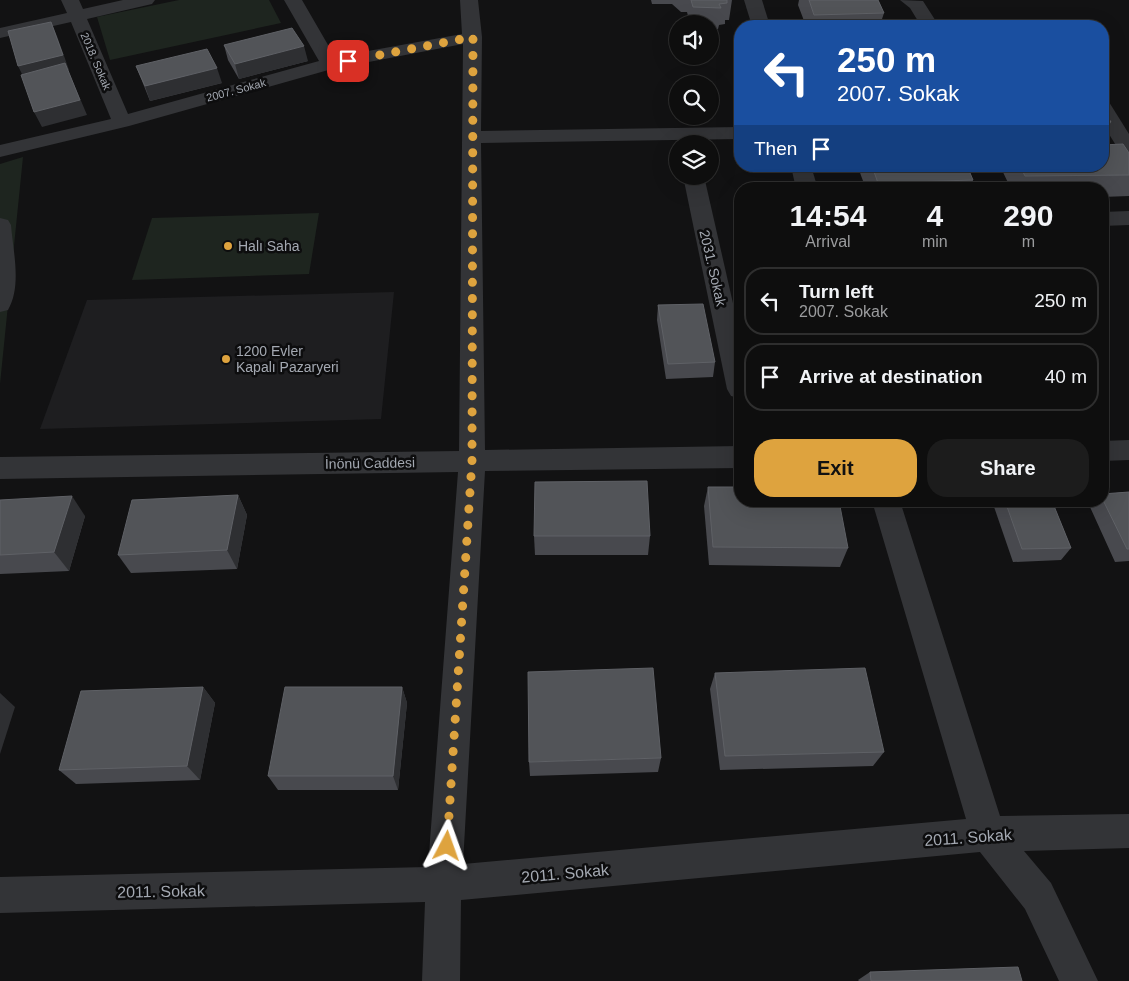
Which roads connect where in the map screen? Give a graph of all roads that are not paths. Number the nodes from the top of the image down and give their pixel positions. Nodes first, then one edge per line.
1 (146, 0) edge
2 (293, 0) edge
3 (469, 0) edge
4 (752, 0) edge
5 (909, 0) edge
6 (73, 8) edge
7 (759, 20) edge
8 (926, 20) edge
9 (0, 34) edge
10 (473, 37) junction
11 (330, 64) junction
12 (1109, 118) edge
13 (122, 122) junction
14 (734, 134) edge
15 (719, 135) edge
16 (471, 137) junction
17 (669, 139) edge
18 (2, 144) edge
19 (1129, 151) edge
20 (695, 185) edge
21 (1129, 218) edge
22 (1109, 219) edge
23 (0, 225) edge
24 (0, 304) edge
25 (734, 362) edge
26 (1109, 450) edge
27 (1129, 450) edge
28 (734, 457) edge
29 (472, 461) junction
30 (0, 468) edge
31 (888, 507) edge
32 (1129, 831) edge
33 (988, 834) junction
34 (444, 884) junction
35 (0, 895) edge
36 (441, 981) edge
37 (1079, 981) edge

1 - 6 street
2 - 11 street
3 - 10 street
4 - 7 street
5 - 8 street
6 - 9 street
6 - 13 street, 2018. Sokak
10 - 11 street, 2007. Sokak
10 - 16 street
11 - 13 street, 2007. Sokak
12 - 19 street
13 - 18 street, 2007. Sokak
14 - 15 street
16 - 17 street
16 - 29 street
20 - 25 street, 2031. Sokak
21 - 22 street
23 - 24 street
26 - 27 street
28 - 29 street, İnönü Caddesi
29 - 30 street, İnönü Caddesi
29 - 34 street
31 - 33 street
32 - 33 street, 2011. Sokak
33 - 34 street, 2011. Sokak
33 - 37 street
34 - 35 street, 2011. Sokak
34 - 36 street

